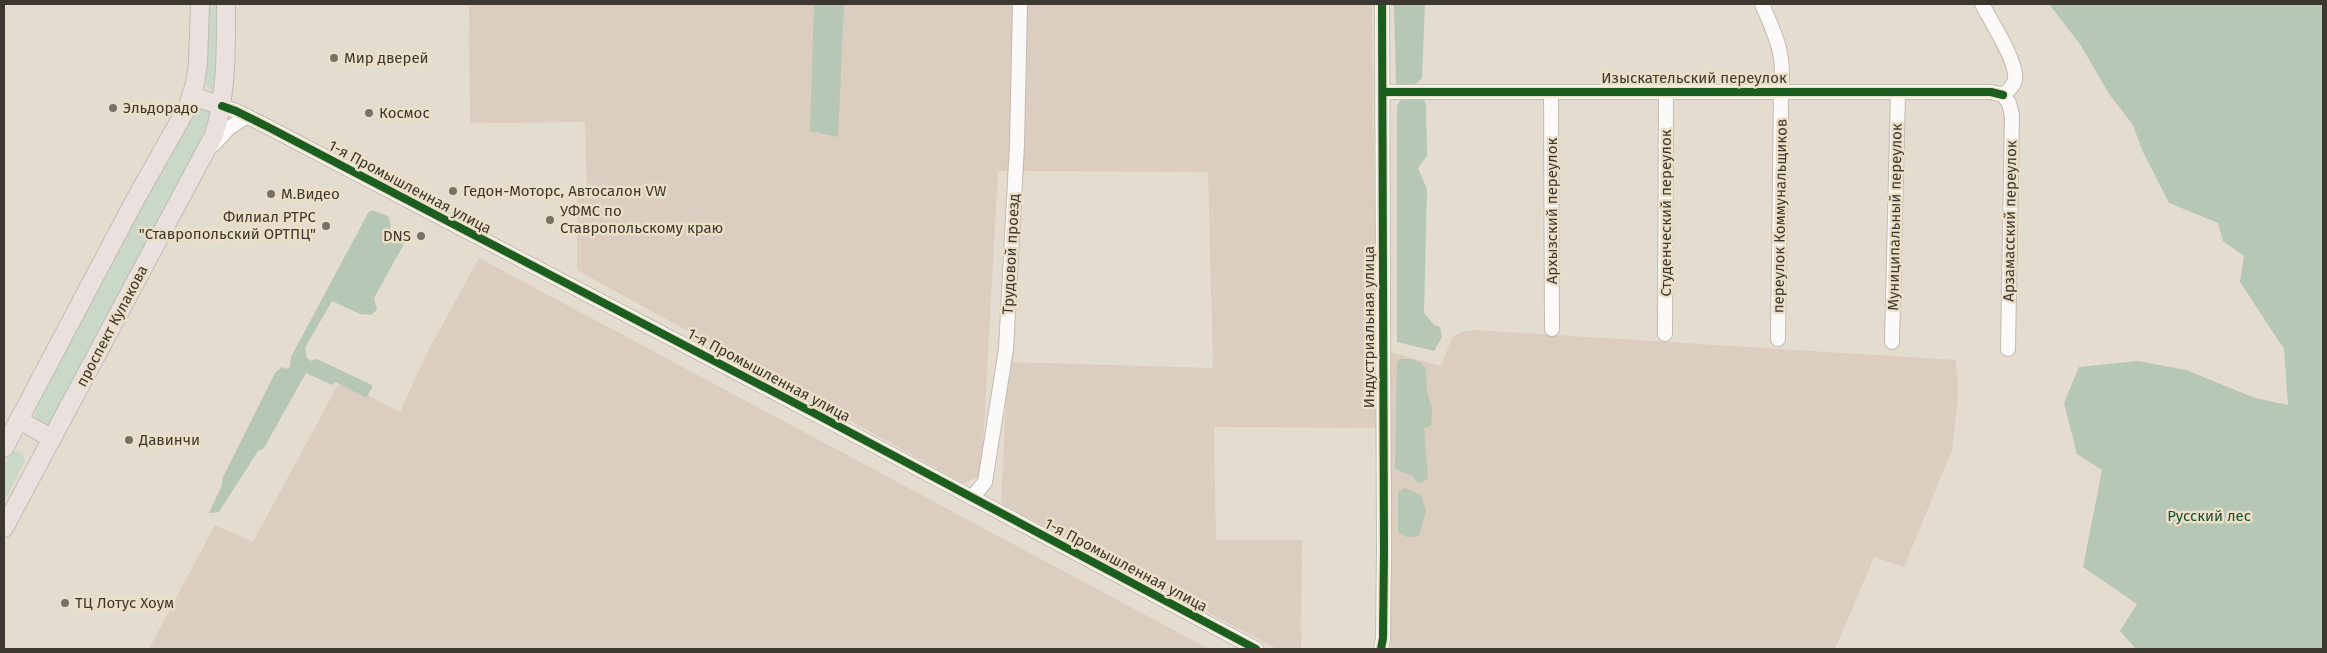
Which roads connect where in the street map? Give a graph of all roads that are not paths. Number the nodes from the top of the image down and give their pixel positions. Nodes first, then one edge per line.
1 (200, 4) edge
2 (226, 4) edge
3 (1020, 4) edge
4 (1382, 4) edge
5 (1762, 4) edge
6 (1982, 4) edge
7 (1384, 92) junction
8 (1551, 92) junction
9 (1666, 92) junction
10 (1898, 92) junction
11 (1781, 93) junction
12 (2003, 95) junction
13 (192, 96) junction
14 (235, 111) junction
15 (268, 126) junction
16 (229, 128) junction
17 (203, 157) junction
18 (1552, 329) dead end
19 (1666, 334) dead end
20 (1778, 339) dead end
21 (1892, 342) dead end
22 (2008, 349) dead end
23 (18, 420) junction
24 (52, 438) junction
25 (4, 448) edge
26 (972, 498) junction
27 (4, 528) edge
28 (1256, 649) edge
29 (1381, 649) edge

1 - 13 main road
2 - 14 main road, проспект Кулакова
3 - 26 street, Трудовой проезд
4 - 7 street, Индустриальная улица
5 - 11 street, переулок Коммунальщиков
6 - 12 street
7 - 8 street, Изыскательский переулок
7 - 29 street, Индустриальная улица
8 - 9 street, Изыскательский переулок
8 - 18 street, Архызский переулок
9 - 11 street, Изыскательский переулок
9 - 19 street, Студенческий переулок
10 - 11 street, Изыскательский переулок
10 - 12 street, Изыскательский переулок
10 - 21 street, Муниципальный переулок
11 - 20 street, переулок Коммунальщиков
12 - 22 street, Арзамасский переулок
13 - 14 main road
13 - 23 main road
14 - 15 street, 1-я Промышленная улица
14 - 16 street
14 - 17 main road, проспект Кулакова
15 - 16 street
15 - 26 street, 1-я Промышленная улица
16 - 17 street
17 - 24 main road, проспект Кулакова
23 - 24 main road
23 - 25 main road
24 - 27 main road, проспект Кулакова
26 - 28 street, 1-я Промышленная улица

